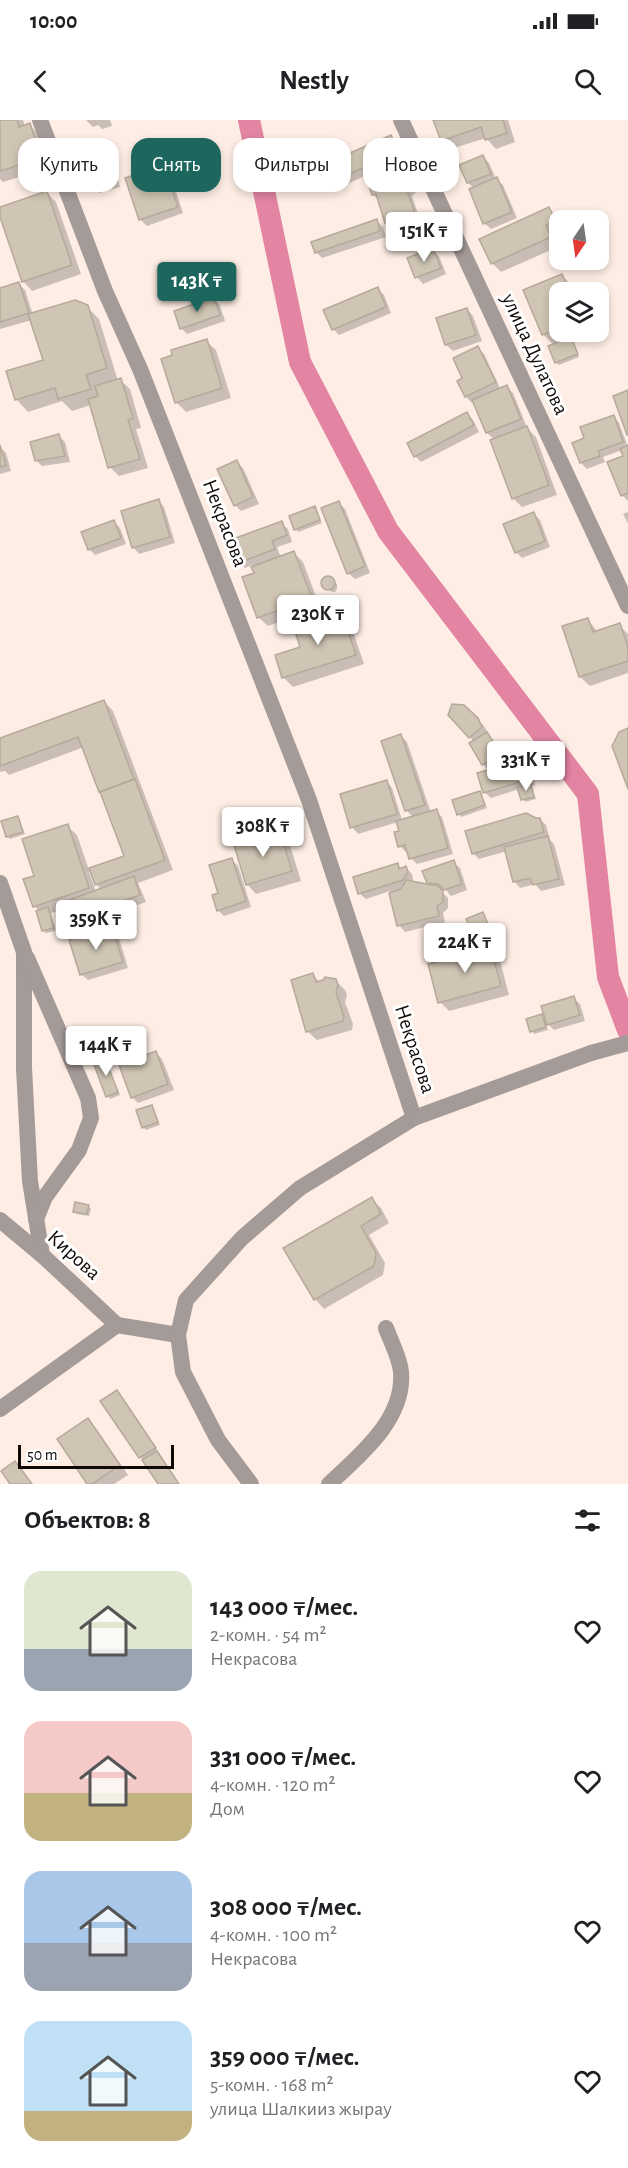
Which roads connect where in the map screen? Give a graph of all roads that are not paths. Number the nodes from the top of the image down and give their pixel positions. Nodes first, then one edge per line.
1 (40, 120) edge
2 (401, 120) edge
3 (628, 606) edge
4 (0, 883) edge
5 (24, 952) junction
6 (628, 1043) edge
7 (414, 1118) junction
8 (36, 1219) junction
9 (0, 1220) edge
10 (42, 1255) junction
11 (117, 1324) junction
12 (386, 1328) dead end
13 (178, 1335) junction
14 (0, 1409) edge
15 (250, 1484) edge
16 (329, 1484) edge

1 - 7 street, Некрасова
2 - 3 street, улица Дулатова
4 - 5 street
5 - 8 street
5 - 8 street
6 - 7 street
7 - 13 street
8 - 10 street
9 - 10 street, Кирова
10 - 11 street, Кирова
11 - 13 street
11 - 14 street
12 - 16 street
13 - 15 street

